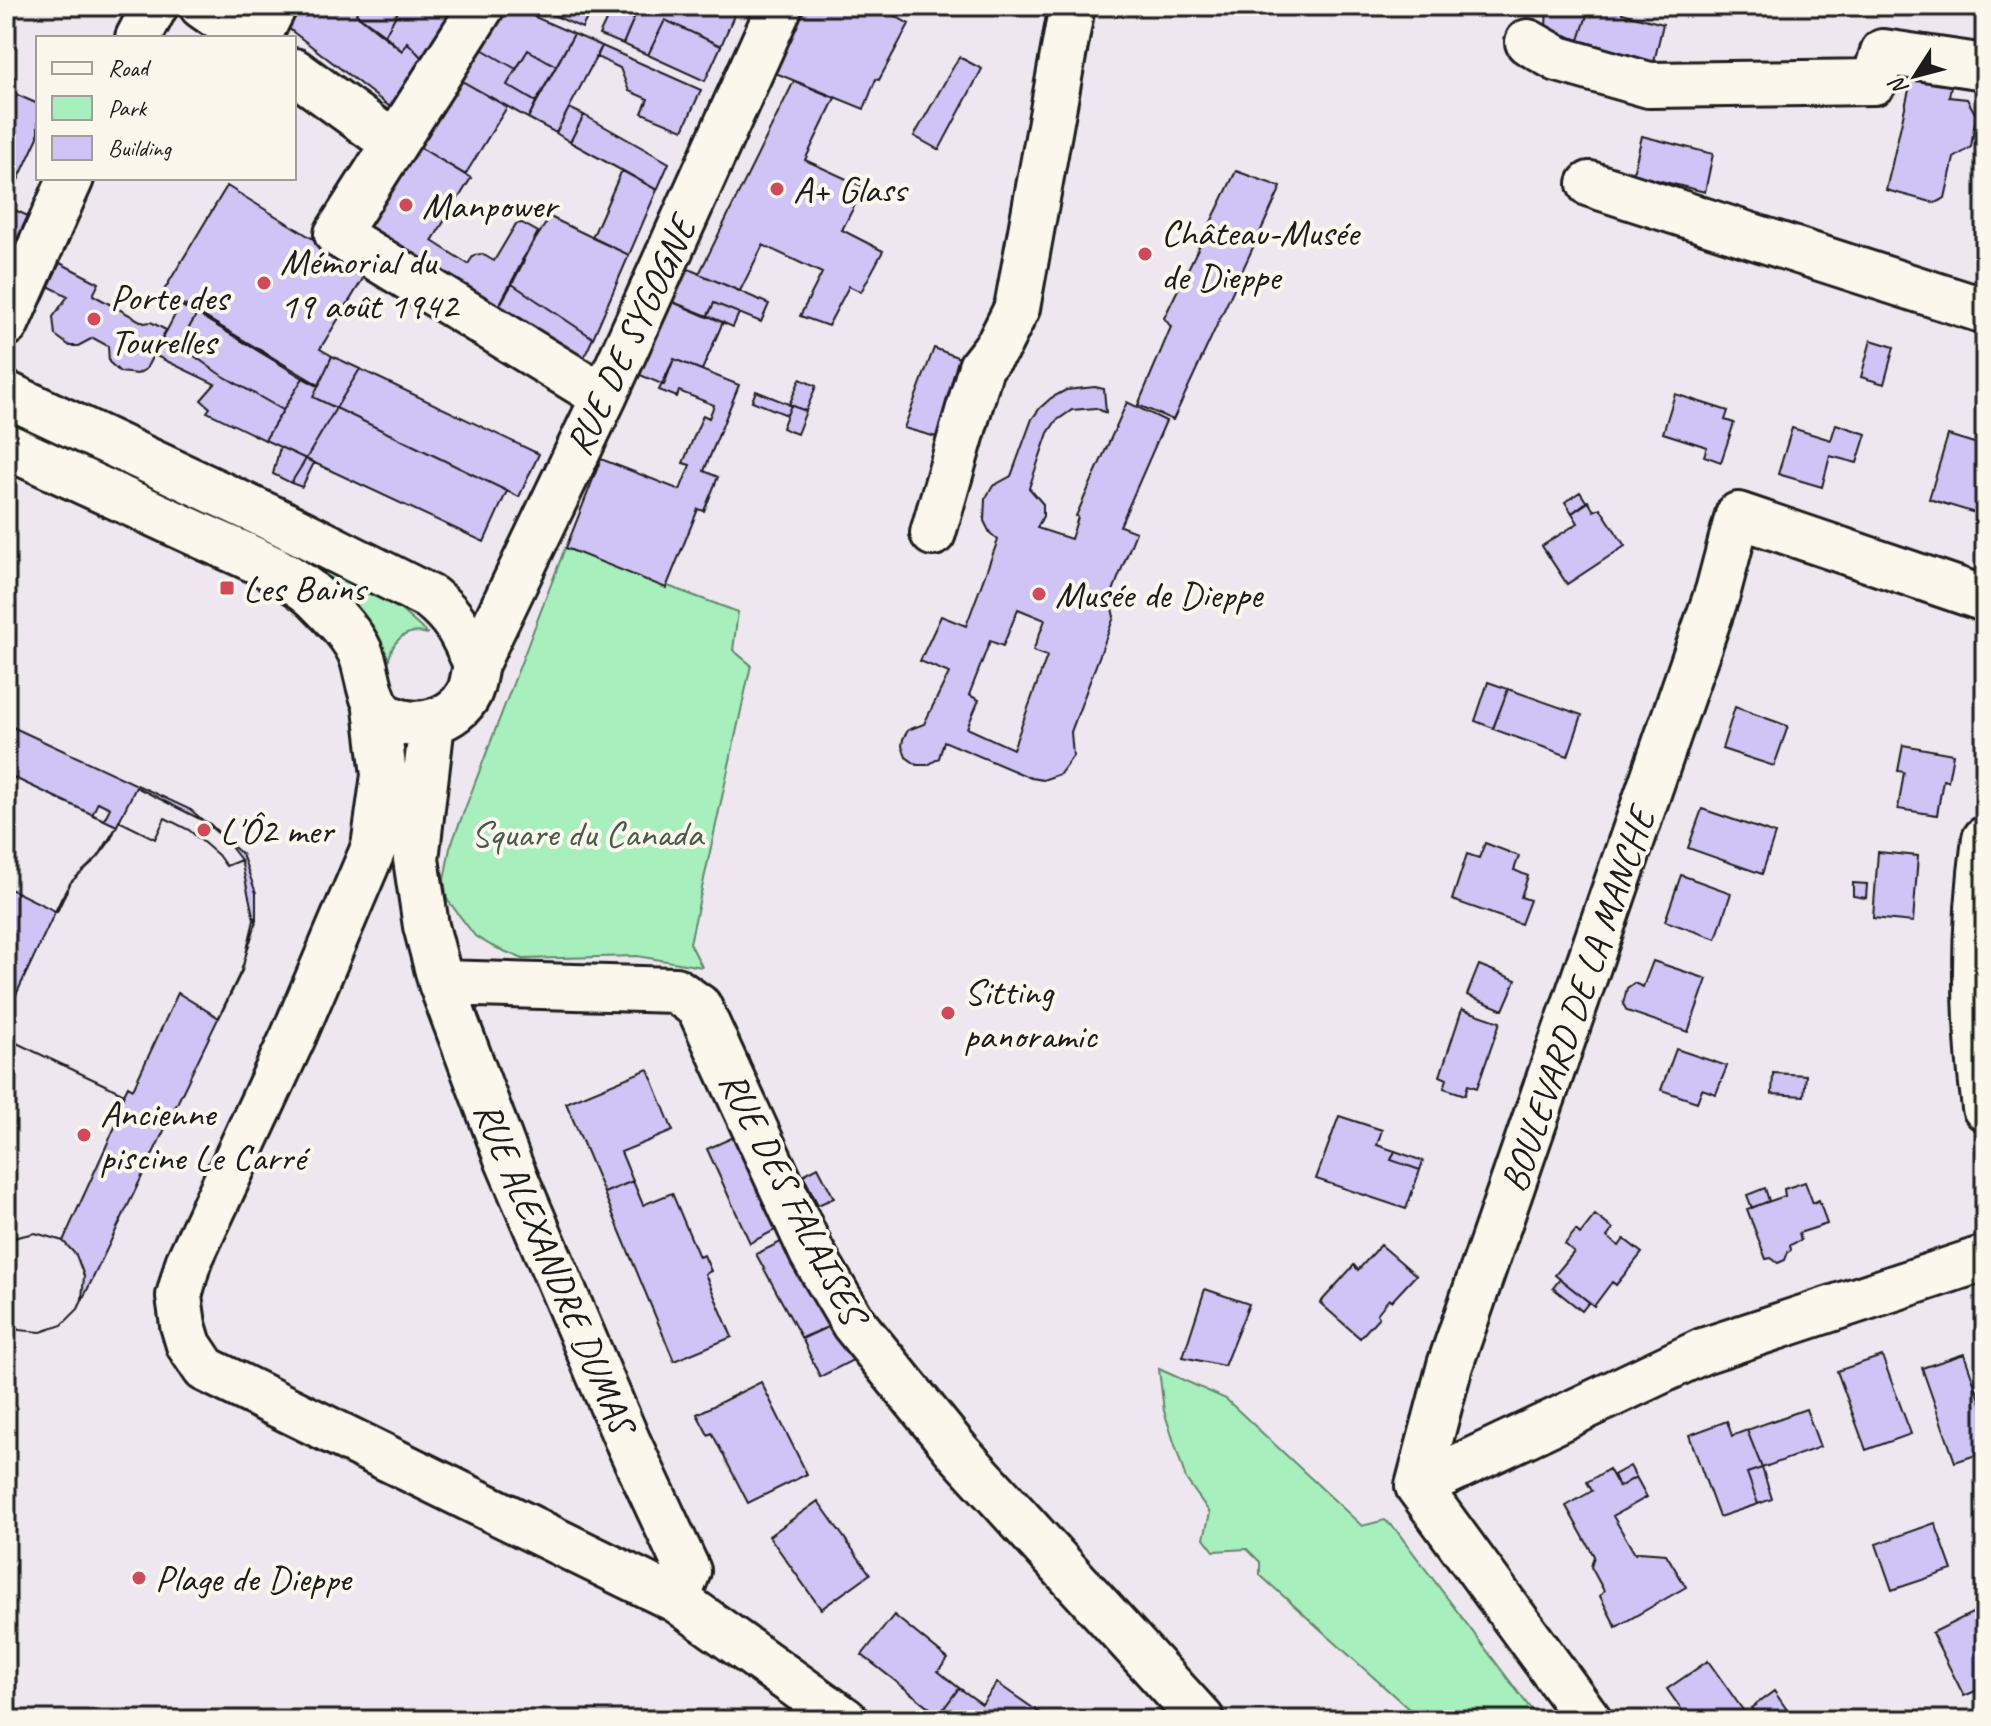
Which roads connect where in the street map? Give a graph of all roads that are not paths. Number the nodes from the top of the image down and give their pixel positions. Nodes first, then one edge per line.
1 (155, 6) edge
2 (202, 6) edge
3 (274, 6) edge
4 (482, 6) edge
5 (780, 6) edge
6 (1072, 6) edge
7 (139, 36) edge
8 (245, 36) edge
9 (259, 36) edge
10 (1528, 39) edge
11 (1985, 67) edge
12 (296, 72) edge
13 (393, 143) junction
14 (70, 180) edge
15 (1590, 184) dead end
16 (1985, 311) edge
17 (6, 324) edge
18 (6, 394) edge
19 (604, 397) junction
20 (6, 446) edge
21 (933, 533) dead end
22 (1985, 599) edge
23 (504, 604) junction
24 (448, 612) junction
25 (476, 664) junction
26 (376, 708) junction
27 (432, 723) junction
28 (1985, 839) edge
29 (441, 983) junction
30 (1985, 1108) edge
31 (1985, 1258) edge
32 (1418, 1486) junction
33 (677, 1600) junction
34 (845, 1720) edge
35 (1202, 1720) edge
36 (1589, 1720) edge

1 - 7 street
2 - 8 street
3 - 9 street
4 - 13 street
5 - 19 street, RUE DE SYGOGNE
6 - 21 street
10 - 11 street
12 - 13 street
13 - 19 street
14 - 17 street
15 - 16 street
18 - 24 street
19 - 23 street, RUE DE SYGOGNE
20 - 26 street
22 - 32 street, BOULEVARD DE LA MANCHE
23 - 24 street
23 - 25 street, RUE DE SYGOGNE
24 - 25 street
25 - 27 street, RUE DE SYGOGNE
26 - 27 street
26 - 33 street
27 - 29 street, RUE ALEXANDRE DUMAS
28 - 30 street
29 - 33 street, RUE ALEXANDRE DUMAS
29 - 35 street, RUE DES FALAISES
31 - 32 street
32 - 36 street
33 - 34 street

